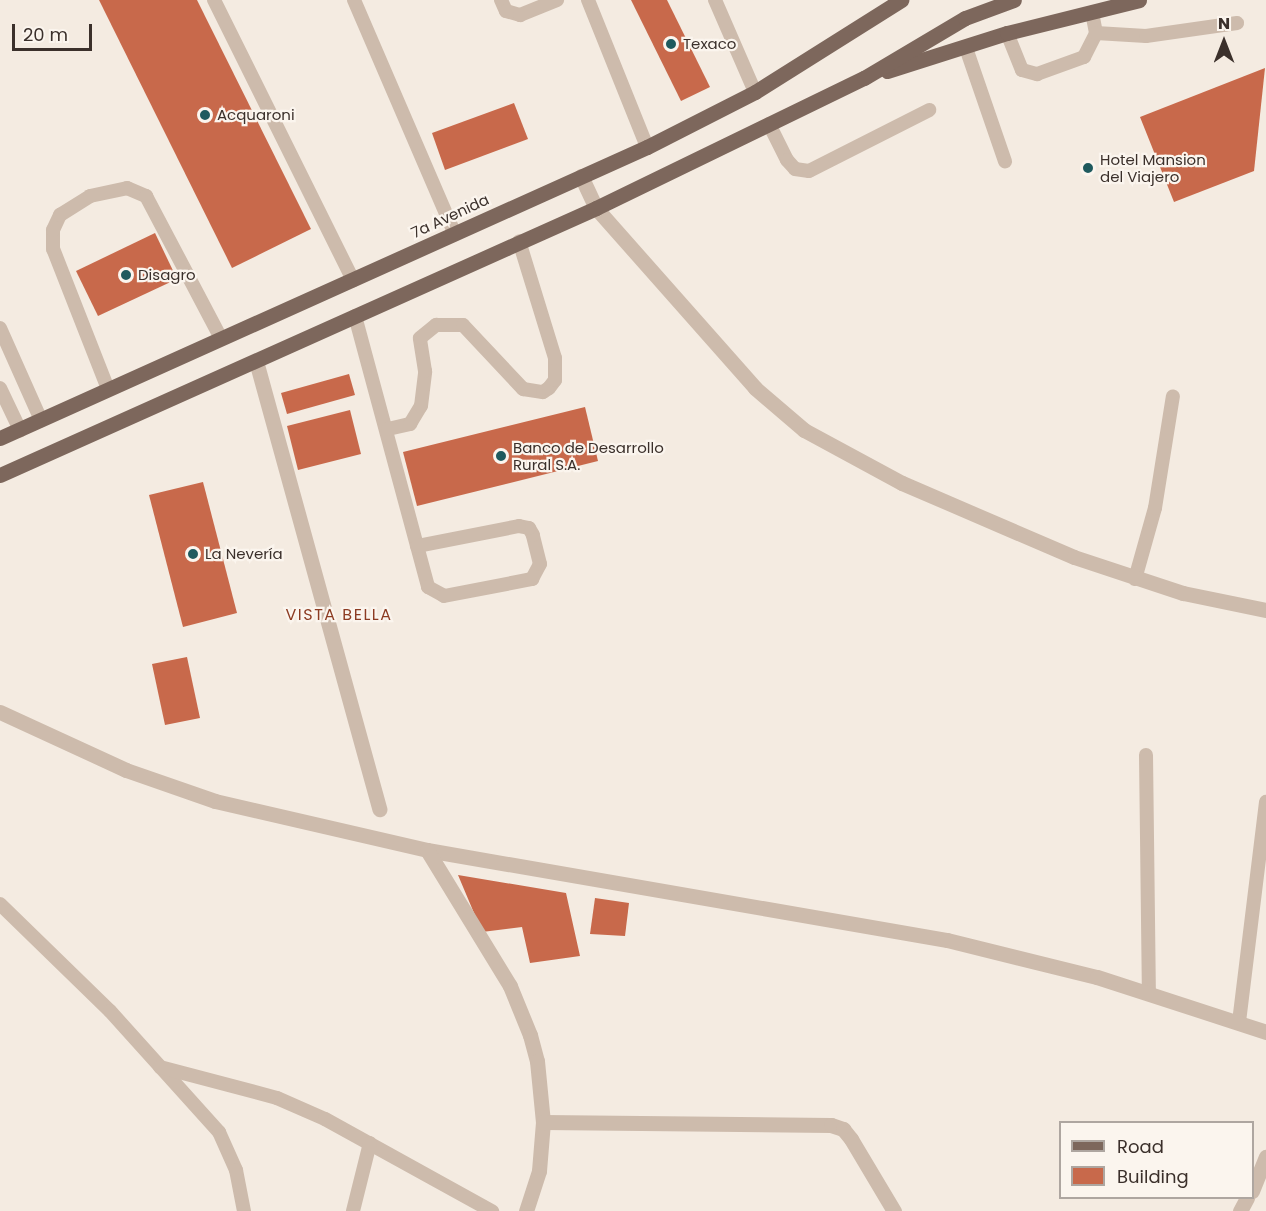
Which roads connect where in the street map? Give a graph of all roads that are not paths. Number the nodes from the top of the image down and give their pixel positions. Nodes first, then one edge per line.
1 (214, 0) edge
2 (354, 0) edge
3 (501, 0) edge
4 (557, 0) edge
5 (588, 0) edge
6 (716, 0) edge
7 (901, 0) edge
8 (1014, 0) edge
9 (1139, 0) edge
10 (1092, 12) junction
11 (1237, 23) dead end
12 (1006, 33) junction
13 (1096, 33) junction
14 (966, 48) junction
15 (864, 78) junction
16 (755, 92) junction
17 (929, 110) dead end
18 (769, 124) junction
19 (647, 147) junction
20 (1005, 161) dead end
21 (581, 176) junction
22 (596, 208) junction
23 (455, 234) junction
24 (519, 241) junction
25 (353, 280) junction
26 (355, 316) junction
27 (0, 328) edge
28 (221, 338) junction
29 (256, 361) junction
30 (0, 388) edge
31 (108, 389) junction
32 (1173, 396) dead end
33 (41, 420) junction
34 (388, 429) junction
35 (20, 430) junction
36 (0, 438) edge
37 (0, 475) edge
38 (417, 546) junction
39 (1135, 579) junction
40 (1266, 610) edge
41 (0, 712) edge
42 (1146, 755) dead end
43 (1266, 802) edge
44 (379, 809) dead end
45 (427, 850) junction
46 (0, 904) edge
47 (1149, 993) junction
48 (1239, 1023) junction
49 (1266, 1032) edge
50 (160, 1067) junction
51 (543, 1122) junction
52 (370, 1143) junction
53 (1266, 1157) edge
54 (1254, 1186) edge
55 (244, 1211) edge
56 (354, 1211) edge
57 (492, 1211) edge
58 (526, 1211) edge
59 (894, 1211) edge

1 - 25 lane
2 - 23 lane
3 - 4 lane
5 - 19 lane
6 - 16 lane
7 - 16 main road, 7a Avenida
8 - 15 main road
9 - 10 main road
10 - 12 main road
10 - 13 lane
11 - 13 lane
12 - 13 lane
12 - 14 main road
14 - 15 main road
14 - 20 lane
15 - 18 main road
16 - 19 main road, 7a Avenida
17 - 18 lane
18 - 22 main road
19 - 21 main road, 7a Avenida
21 - 22 street
21 - 23 main road, 7a Avenida
22 - 24 main road
22 - 39 street
23 - 25 main road, 7a Avenida
24 - 26 main road
24 - 34 lane
25 - 28 main road, 7a Avenida
26 - 29 main road
26 - 34 lane
27 - 33 lane
28 - 31 main road, 7a Avenida
28 - 31 lane
29 - 37 main road
29 - 44 street
30 - 35 lane
31 - 33 main road, 7a Avenida
32 - 39 lane
33 - 35 main road, 7a Avenida
34 - 38 lane
35 - 36 main road, 7a Avenida
38 - 38 lane
39 - 40 street
41 - 45 street
42 - 47 lane
43 - 48 lane
45 - 47 street
45 - 51 street
46 - 50 lane
47 - 48 street
48 - 49 street
50 - 52 lane
50 - 55 lane
51 - 58 street
51 - 59 street
52 - 56 lane
52 - 57 lane
53 - 54 street

